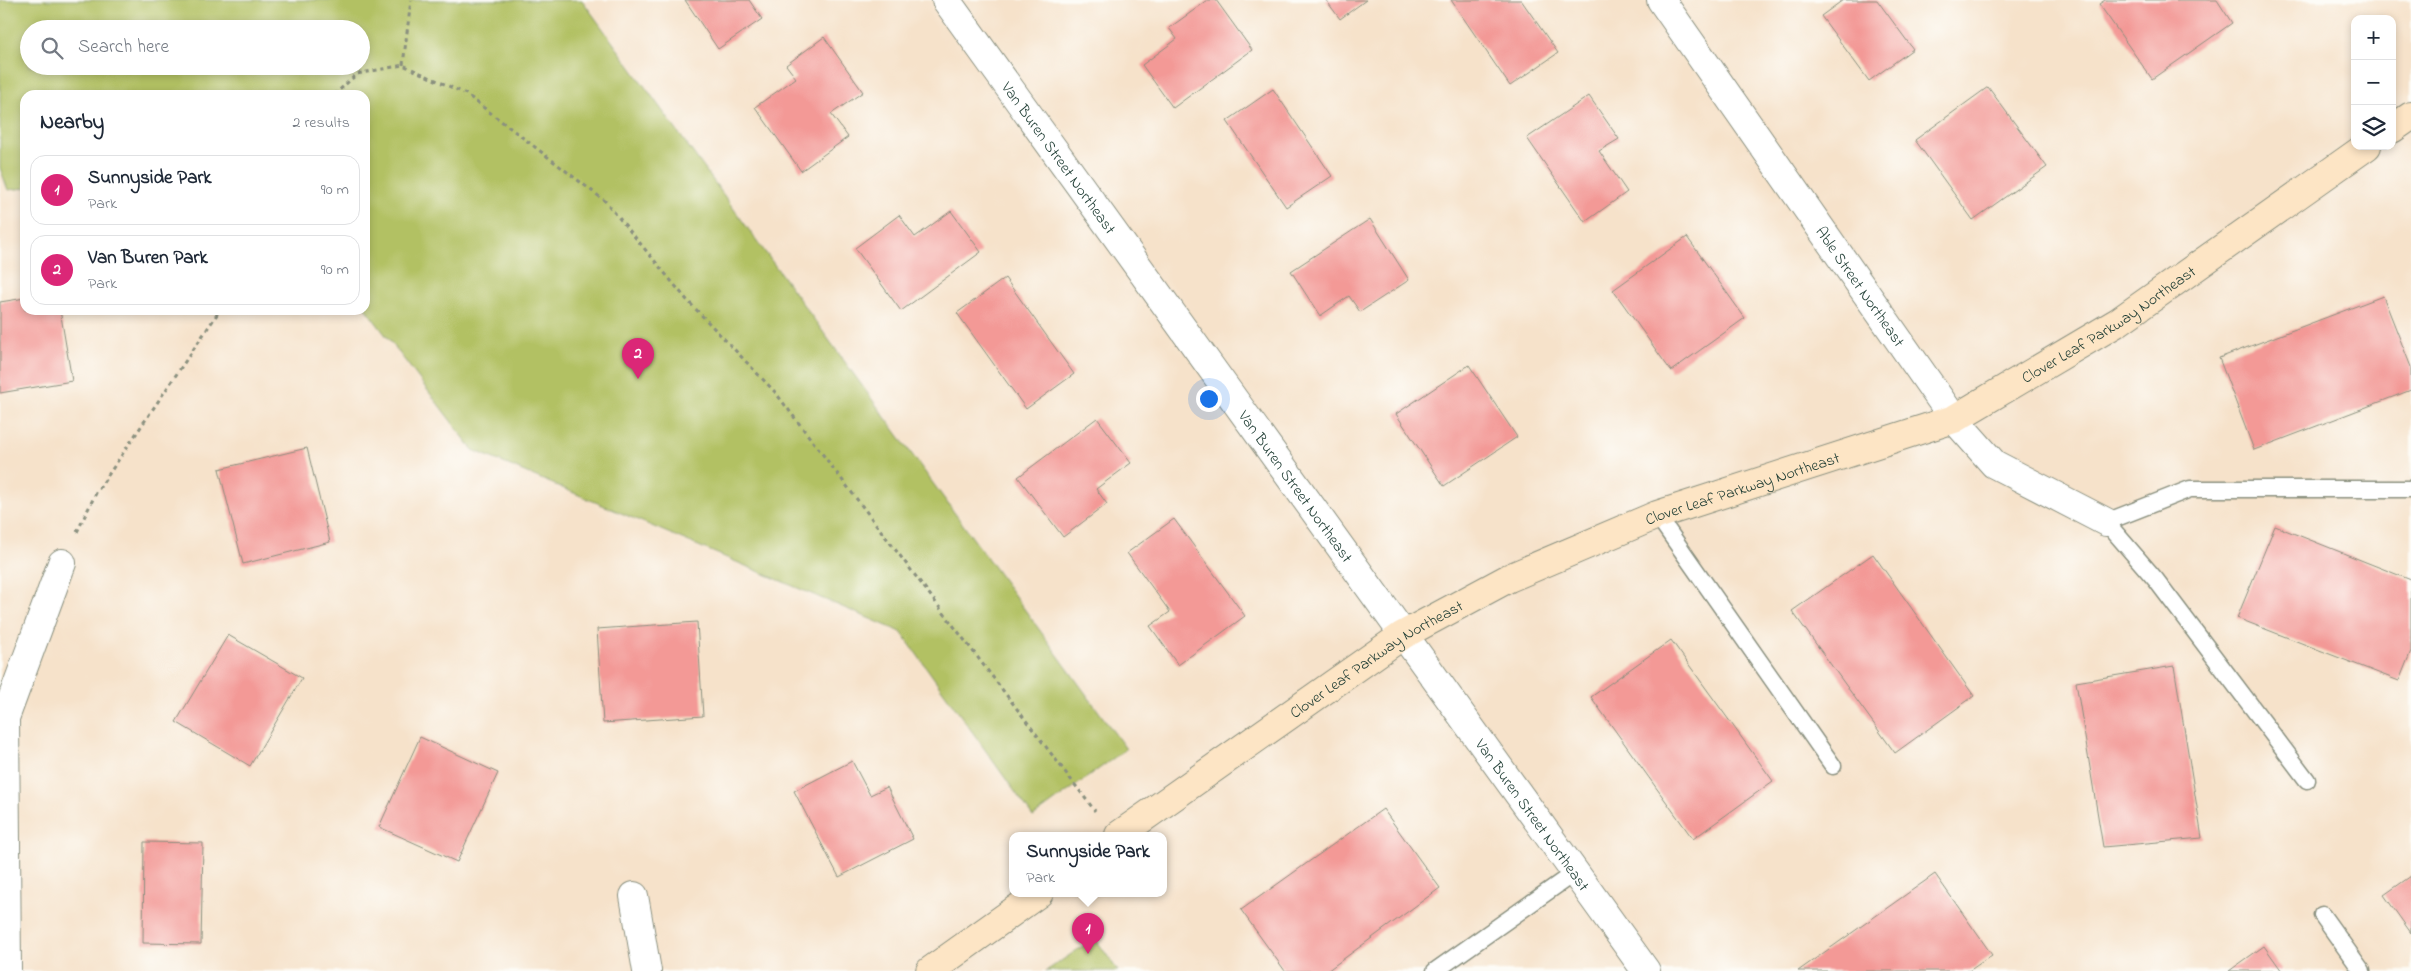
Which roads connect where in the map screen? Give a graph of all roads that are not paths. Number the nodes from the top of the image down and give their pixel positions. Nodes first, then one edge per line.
1 (946, 0) edge
2 (1661, 0) edge
3 (2411, 116) edge
4 (2396, 126) edge
5 (2361, 150) edge
6 (1954, 419) junction
7 (2411, 489) edge
8 (1657, 515) junction
9 (2106, 522) junction
10 (62, 563) road end
11 (1403, 635) junction
12 (1833, 766) dead end
13 (2307, 780) dead end
14 (1123, 832) edge
15 (1574, 873) junction
16 (634, 896) dead end
17 (1033, 897) edge
18 (2322, 915) dead end
19 (7, 971) edge
20 (647, 971) edge
21 (930, 971) edge
22 (1435, 971) edge
23 (1646, 971) edge
24 (2362, 971) edge

1 - 11 street, Van Buren Street Northeast
2 - 6 street, Able Street Northeast
3 - 4 street
5 - 6 street, Clover Leaf Parkway Northeast
6 - 8 street, Clover Leaf Parkway Northeast
6 - 9 street, Able Street Northeast
7 - 9 lane
8 - 11 street, Clover Leaf Parkway Northeast
8 - 12 lane
9 - 13 lane
10 - 19 street
11 - 14 street, Clover Leaf Parkway Northeast
11 - 15 street, Van Buren Street Northeast
15 - 22 lane
15 - 23 street, Van Buren Street Northeast
16 - 20 street
17 - 21 street
18 - 24 lane

